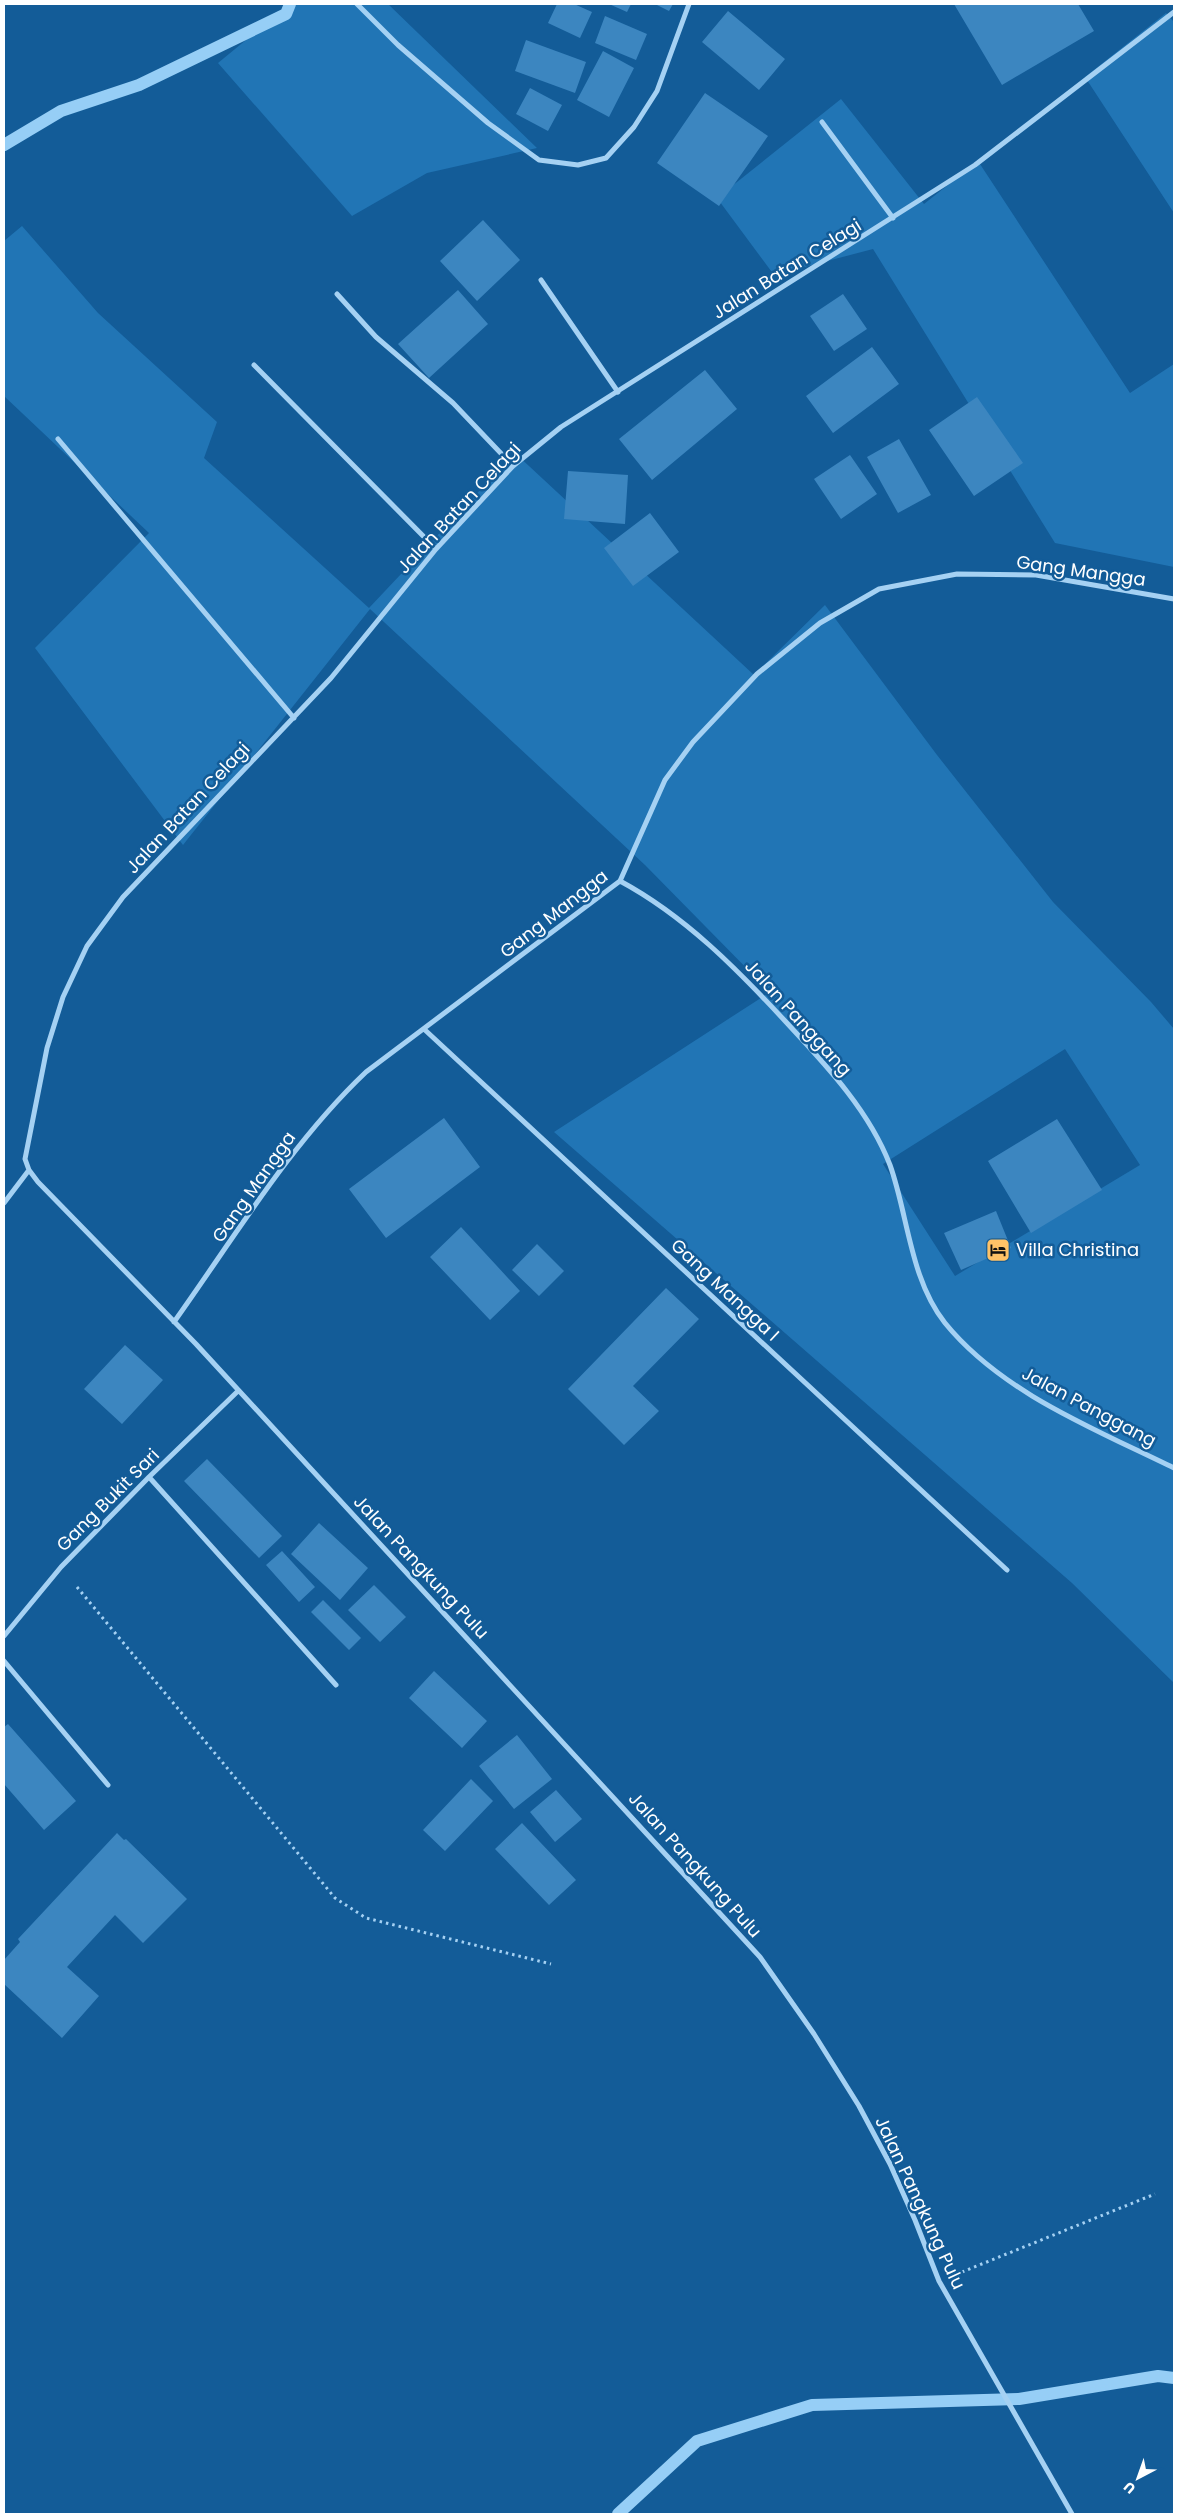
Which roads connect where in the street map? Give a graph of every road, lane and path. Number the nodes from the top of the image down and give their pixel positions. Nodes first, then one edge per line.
1 (357, 4) edge
2 (688, 4) edge
3 (1174, 12) edge
4 (822, 122) dead end
5 (893, 218) junction
6 (541, 280) dead end
7 (337, 294) dead end
8 (254, 365) dead end
9 (618, 392) junction
10 (58, 439) dead end
11 (513, 466) junction
12 (436, 549) junction
13 (1174, 599) edge
14 (294, 718) junction
15 (620, 881) junction
16 (425, 1030) junction
17 (29, 1170) junction
18 (4, 1203) edge
19 (174, 1322) junction
20 (238, 1390) junction
21 (1174, 1468) edge
22 (149, 1477) junction
23 (61, 1567) junction
24 (1007, 1570) dead end
25 (4, 1636) edge
26 (4, 1661) edge
27 (336, 1685) dead end
28 (108, 1785) dead end
29 (551, 1964) dead end
30 (1155, 2194) dead end
31 (939, 2281) junction
32 (1072, 2514) edge

1 - 2 street
3 - 5 street, Jalan Batan Celagi
4 - 5 street
5 - 9 street, Jalan Batan Celagi
6 - 9 street
7 - 11 street
8 - 12 street
9 - 11 street, Jalan Batan Celagi
10 - 14 street
11 - 12 street, Jalan Batan Celagi
12 - 14 street, Jalan Batan Celagi
13 - 15 street, Gang Mangga
14 - 17 street, Jalan Batan Celagi
15 - 16 street, Gang Mangga
15 - 21 street, Jalan Panggang
16 - 19 street, Gang Mangga
16 - 24 street, Gang Mangga I
17 - 18 street
17 - 19 street, Jalan Pangkung Pulu
19 - 20 street, Jalan Pangkung Pulu
20 - 22 street, Gang Bukit Sari
20 - 31 street, Jalan Pangkung Pulu
22 - 23 street, Gang Bukit Sari
22 - 27 street
23 - 25 street, Gang Bukit Sari
23 - 29 path
26 - 28 street
30 - 31 path
31 - 32 street, Jalan Pangkung Pulu

